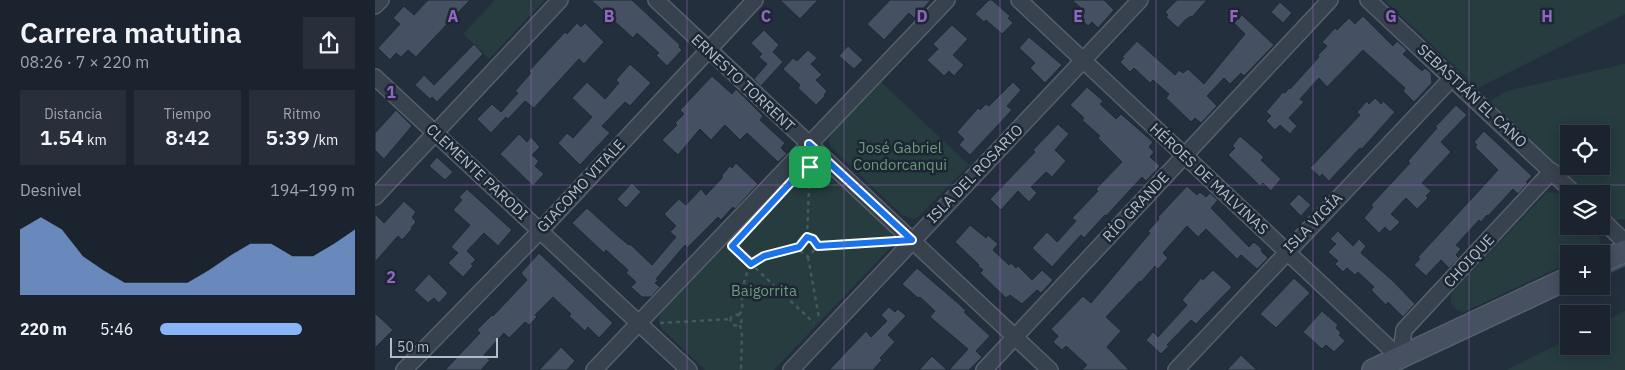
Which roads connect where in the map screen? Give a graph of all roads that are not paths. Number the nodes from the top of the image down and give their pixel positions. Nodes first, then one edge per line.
1 (381, 0) edge
2 (560, 0) edge
3 (656, 0) edge
4 (755, 0) edge
5 (947, 0) edge
6 (1019, 0) edge
7 (1140, 0) edge
8 (1330, 0) edge
9 (1368, 0) edge
10 (375, 6) edge
11 (708, 50) junction
12 (1083, 61) junction
13 (375, 77) edge
14 (1452, 78) junction
15 (435, 133) junction
16 (809, 144) junction
17 (1184, 156) junction
18 (1552, 171) junction
19 (1566, 185) edge
20 (375, 197) edge
21 (1610, 228) edge
22 (540, 231) junction
23 (912, 240) junction
24 (1625, 242) edge
25 (1625, 251) edge
26 (1287, 252) junction
27 (1610, 258) edge
28 (1560, 282) edge
29 (638, 323) junction
30 (1015, 338) junction
31 (1400, 358) junction
32 (404, 370) edge
33 (594, 370) edge
34 (689, 370) edge
35 (791, 370) edge
36 (984, 370) edge
37 (1050, 370) edge
38 (1175, 370) edge
39 (1373, 370) edge

1 - 10 street
2 - 15 street
3 - 11 street, ERNESTO TORRENT
4 - 11 street, GIACOMO VITALE
5 - 16 street
6 - 12 street, HÉROES DE MALVINAS
7 - 12 street, ISLA DEL ROSARIO
8 - 17 street, RÍO GRANDE
9 - 14 street, SEBASTIÁN EL CANO
11 - 16 street, ERNESTO TORRENT
11 - 22 street, GIACOMO VITALE
12 - 17 street, HÉROES DE MALVINAS
12 - 23 street, ISLA DEL ROSARIO
13 - 15 street, CLEMENTE PARODI
14 - 18 street, SEBASTIÁN EL CANO
14 - 26 street, ISLA VIGÍA
15 - 20 street
15 - 22 street, CLEMENTE PARODI
16 - 23 street, ERNESTO TORRENT
16 - 29 street
17 - 26 street, HÉROES DE MALVINAS
17 - 30 street, RÍO GRANDE
18 - 19 street, SEBASTIÁN EL CANO
18 - 31 street, CHOIQUE
21 - 24 street
22 - 29 street, CLEMENTE PARODI
22 - 32 street, GIACOMO VITALE
23 - 30 street, ERNESTO TORRENT
23 - 35 street, ISLA DEL ROSARIO
25 - 27 street
26 - 31 street, HÉROES DE MALVINAS
26 - 38 street, ISLA VIGÍA
28 - 31 street
29 - 33 street
29 - 34 street, CLEMENTE PARODI
30 - 36 street, RÍO GRANDE
30 - 37 street, ERNESTO TORRENT
31 - 39 street

